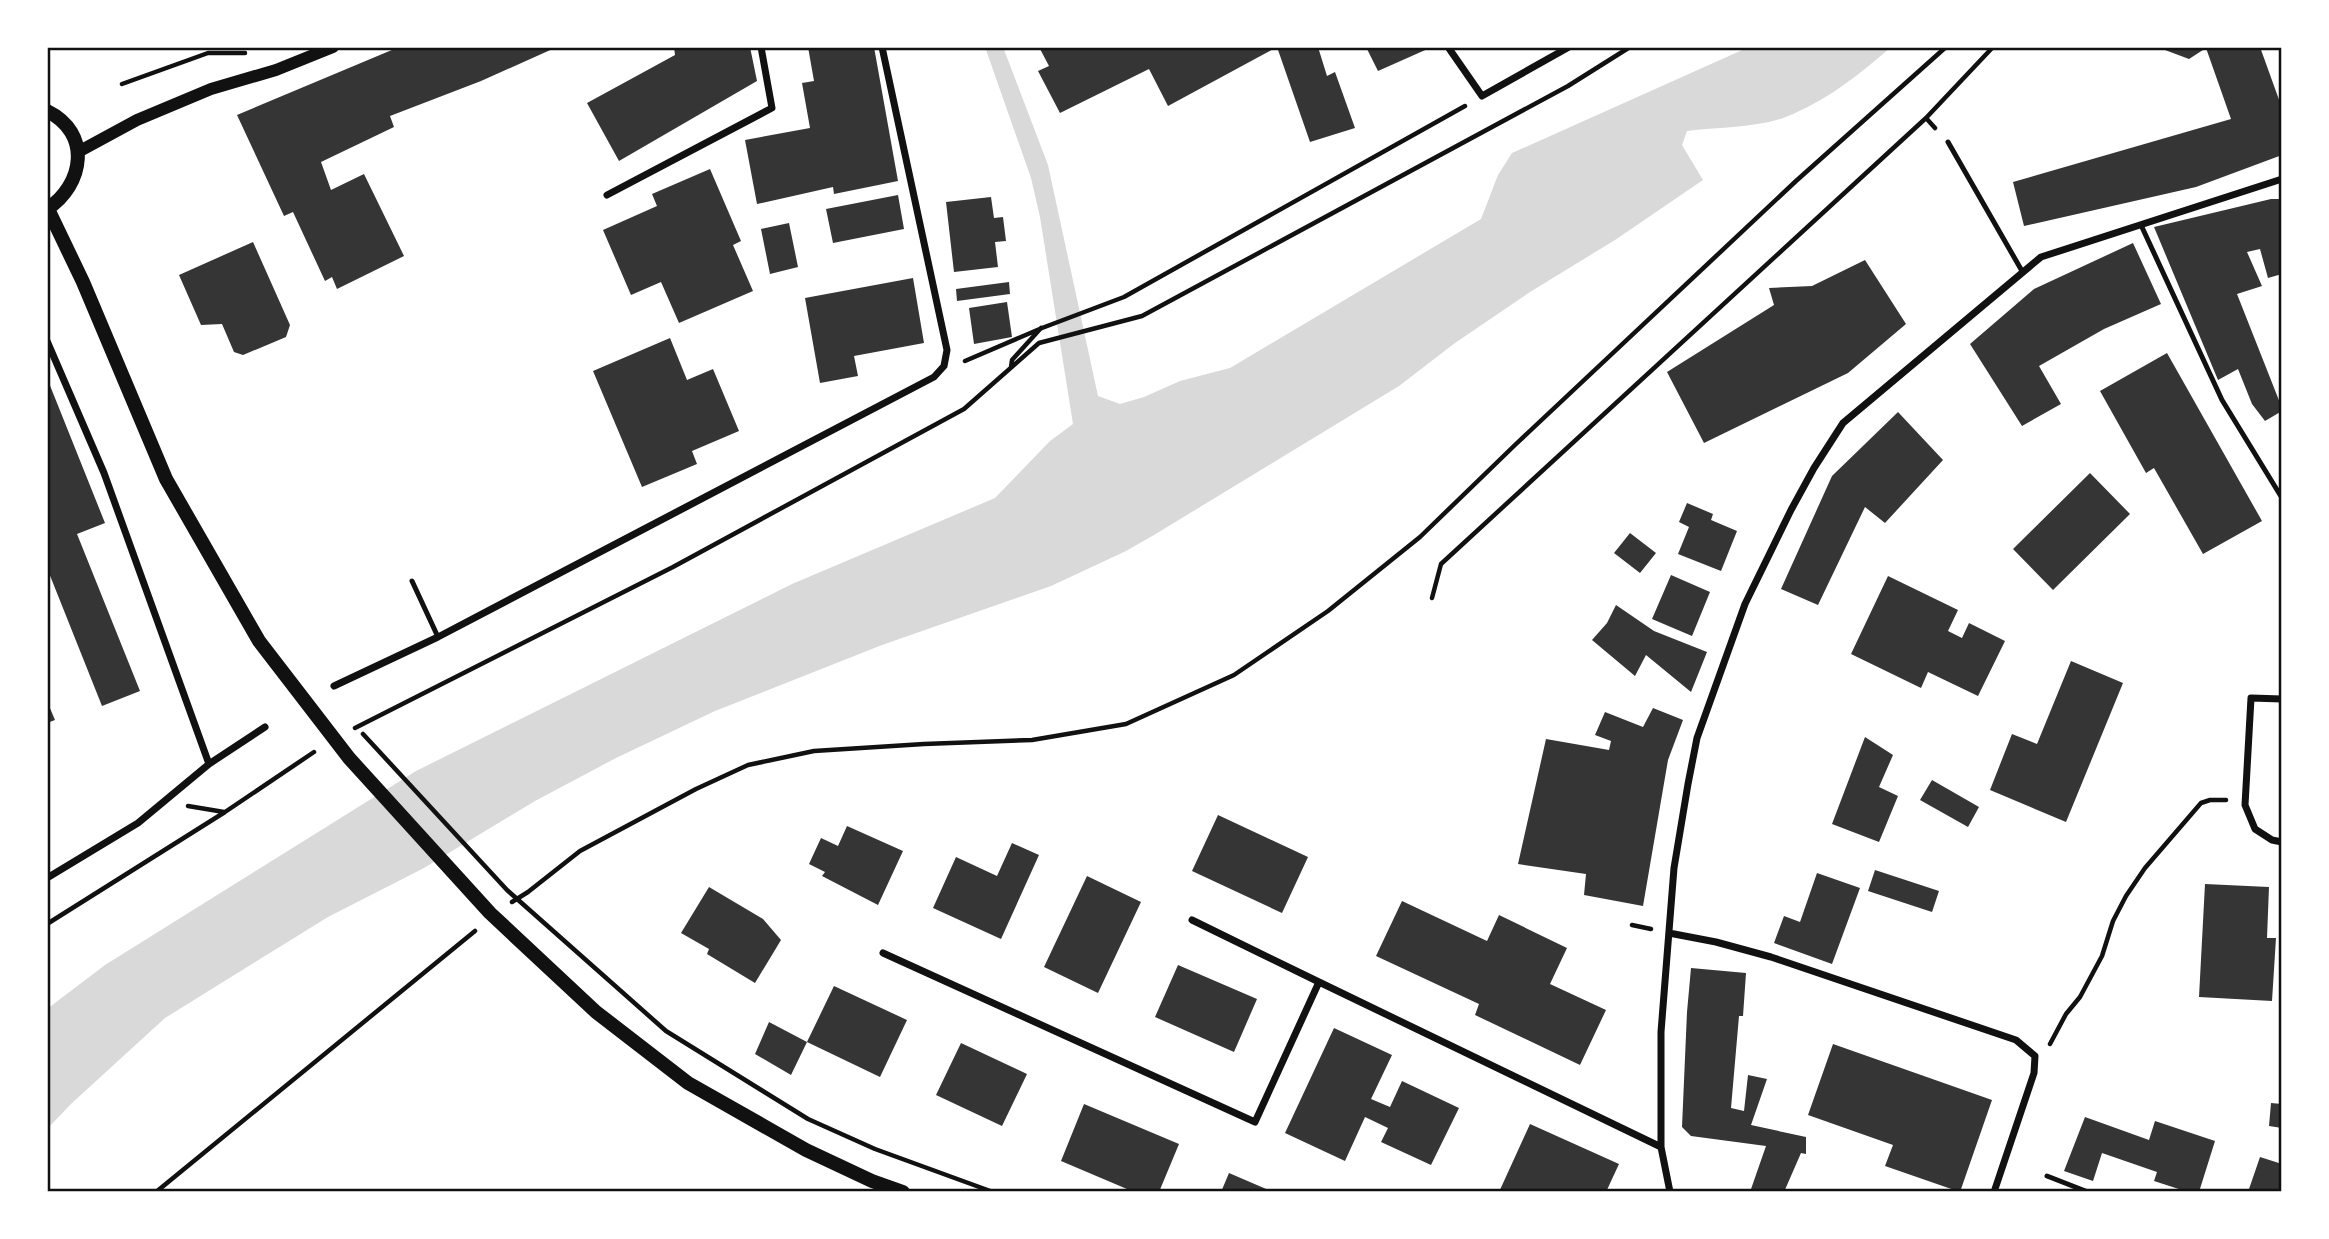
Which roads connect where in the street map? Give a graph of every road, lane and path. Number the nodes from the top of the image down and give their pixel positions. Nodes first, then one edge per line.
1 (333, 47) edge
2 (761, 47) edge
3 (882, 47) edge
4 (1448, 47) edge
5 (1569, 47) edge
6 (1630, 47) edge
7 (1946, 47) edge
8 (1993, 47) edge
9 (253, 50) dead end
10 (122, 84) dead end
11 (1482, 96) junction
12 (47, 111) edge
13 (1926, 118) junction
14 (1948, 142) joint
15 (78, 152) junction
16 (2282, 179) edge
17 (607, 195) dead end
18 (47, 209) edge
19 (2141, 225) junction
20 (2022, 271) junction
21 (1042, 328) junction
22 (47, 341) edge
23 (944, 366) junction
24 (1011, 368) junction
25 (2282, 498) edge
26 (412, 581) dead end
27 (1432, 598) dead end
28 (438, 637) junction
29 (334, 686) dead end
30 (2282, 699) edge
31 (265, 727) dead end
32 (363, 734) dead end
33 (333, 739) junction
34 (209, 764) junction
35 (2245, 800) junction
36 (164, 802) junction
37 (225, 812) junction
38 (2282, 842) edge
39 (47, 878) edge
40 (517, 899) junction
41 (493, 916) junction
42 (1192, 920) dead end
43 (47, 924) edge
44 (1669, 933) junction
45 (883, 953) dead end
46 (1319, 982) junction
47 (2035, 1056) junction
48 (1661, 1147) junction
49 (2047, 1176) dead end
50 (156, 1192) edge
51 (902, 1192) edge
52 (993, 1192) edge
53 (1670, 1192) edge
54 (1993, 1192) edge
55 (2088, 1192) edge

1 - 15 street
2 - 17 street
3 - 23 street
4 - 11 street
5 - 11 street
6 - 24 path
7 - 40 path
8 - 13 path
9 - 10 path
11 - 21 path
12 - 15 main road
13 - 14 path
13 - 27 path
14 - 20 lane
15 - 18 main road
16 - 19 street
18 - 33 main road
19 - 20 street
19 - 25 lane
20 - 44 street
21 - 23 path
21 - 24 path
22 - 34 street
23 - 28 street
24 - 33 path
26 - 28 lane
28 - 29 street
30 - 35 street
31 - 34 street
32 - 40 path
33 - 37 path
33 - 41 main road
34 - 36 street
35 - 38 street
35 - 47 path
36 - 37 path
36 - 39 street
37 - 43 path
40 - 41 path
40 - 52 path
41 - 50 path
41 - 51 main road
42 - 46 street
44 - 47 street
44 - 48 street
45 - 46 street
46 - 48 street
47 - 54 street
48 - 53 street
49 - 55 lane

